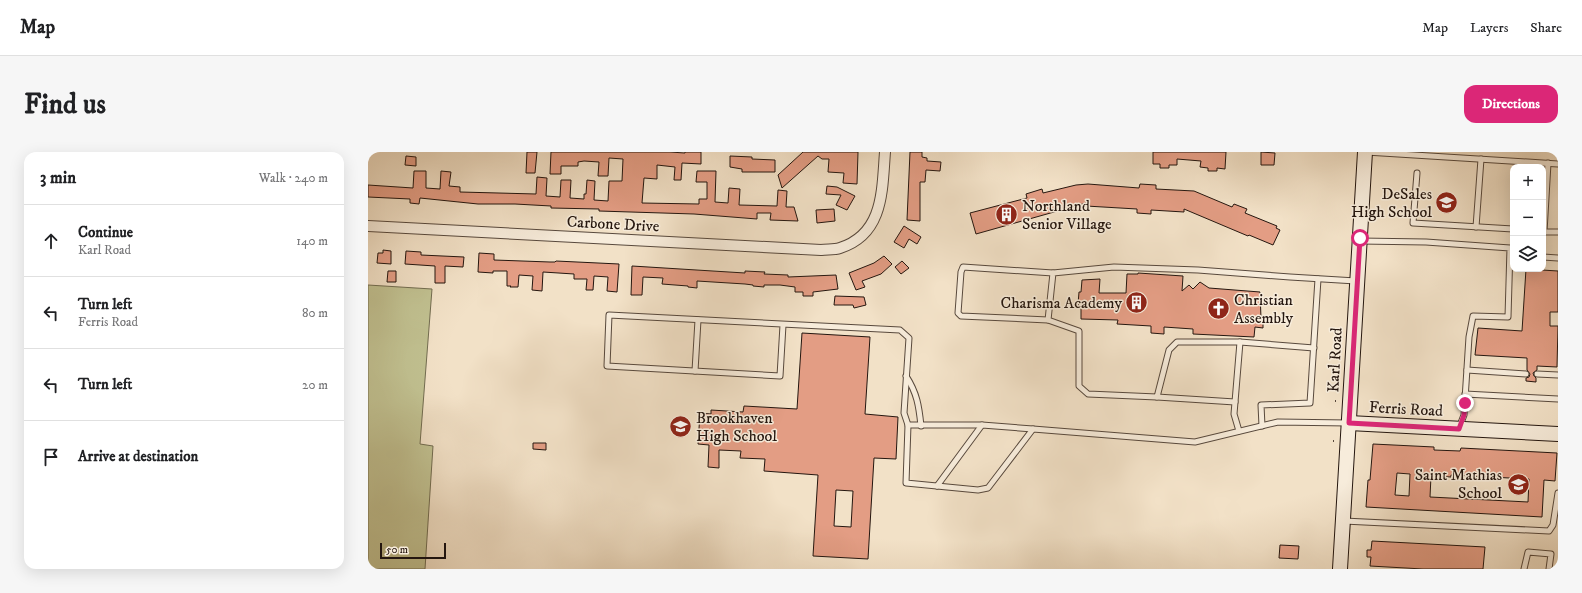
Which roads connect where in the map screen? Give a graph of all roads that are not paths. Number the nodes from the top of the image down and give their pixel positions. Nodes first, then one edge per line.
1 (885, 152) edge
2 (1365, 152) edge
3 (1403, 153) edge
4 (1481, 159) junction
5 (1548, 163) junction
6 (1558, 164) edge
7 (1417, 173) dead end
8 (1546, 200) edge
9 (368, 226) edge
10 (1476, 227) junction
11 (1510, 230) edge
12 (1546, 232) edge
13 (1558, 232) edge
14 (1360, 241) junction
15 (1510, 248) edge
16 (1546, 257) edge
17 (1558, 258) edge
18 (1511, 272) edge
19 (1053, 273) junction
20 (1318, 279) junction
21 (1357, 281) junction
22 (698, 320) junction
23 (1048, 320) junction
24 (783, 325) junction
25 (1240, 342) junction
26 (1314, 348) junction
27 (1467, 370) junction
28 (695, 371) junction
29 (1526, 374) dead end
30 (1537, 374) dead end
31 (1558, 375) edge
32 (906, 376) junction
33 (1465, 394) junction
34 (1157, 397) junction
35 (1558, 399) edge
36 (1235, 402) junction
37 (1349, 423) junction
38 (908, 425) junction
39 (982, 425) junction
40 (921, 426) junction
41 (1262, 426) junction
42 (1033, 429) junction
43 (1459, 429) junction
44 (1239, 431) junction
45 (1558, 434) edge
46 (937, 486) junction
47 (1558, 493) edge
48 (1343, 521) junction
49 (1340, 569) edge
50 (1524, 569) edge
51 (1549, 569) edge

1 - 9 street, Carbone Drive
2 - 3 lane
2 - 14 main road, Karl Road
3 - 4 lane
4 - 5 lane
4 - 10 lane
5 - 6 lane
5 - 8 lane
7 - 10 lane
10 - 11 lane
12 - 13 lane
14 - 15 lane
14 - 21 main road, Karl Road
16 - 17 lane
18 - 27 lane
19 - 20 lane
19 - 23 lane
19 - 23 lane
20 - 21 lane
20 - 26 lane
21 - 37 main road, Karl Road
22 - 24 lane
22 - 28 lane
22 - 28 lane
23 - 34 lane
24 - 28 lane
24 - 32 lane
25 - 26 lane
25 - 34 lane
25 - 36 lane
26 - 41 lane
27 - 29 lane
27 - 33 lane
30 - 31 lane
32 - 38 lane
32 - 40 lane
33 - 35 lane
33 - 43 lane
34 - 36 lane
36 - 44 lane
37 - 41 lane
37 - 43 main road, Ferris Road
37 - 48 main road, Karl Road
38 - 40 lane
38 - 46 lane
39 - 40 lane
39 - 42 lane
39 - 46 lane
41 - 44 lane
42 - 44 lane
42 - 46 lane
43 - 45 main road, Ferris Road
47 - 48 lane
48 - 49 main road, Karl Road
50 - 51 lane

